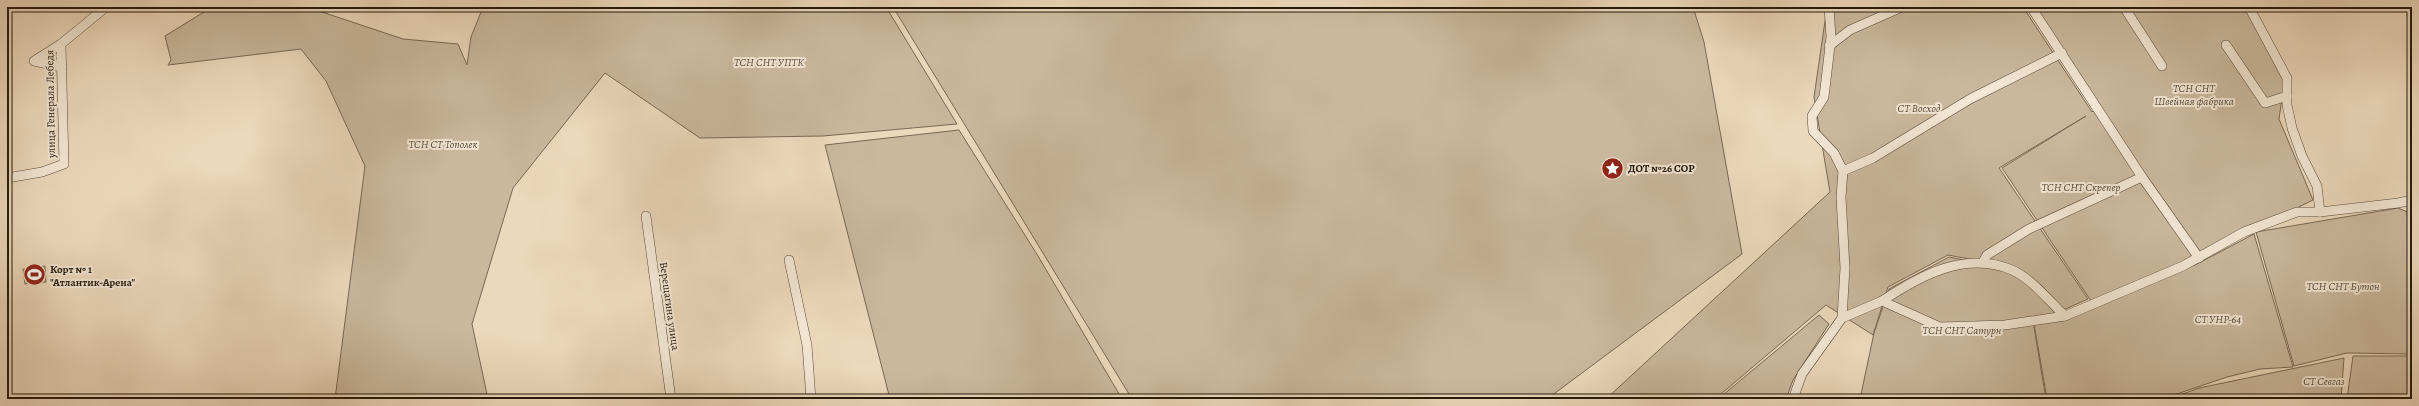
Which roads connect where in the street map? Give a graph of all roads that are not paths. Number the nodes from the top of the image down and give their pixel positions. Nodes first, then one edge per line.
1 (106, 7) edge
2 (1829, 7) edge
3 (1902, 7) edge
4 (2031, 7) edge
5 (2124, 7) edge
6 (2249, 7) edge
7 (61, 44) junction
8 (2226, 45) dead end
9 (1830, 46) junction
10 (2062, 53) junction
11 (2162, 66) dead end
12 (62, 67) junction
13 (2287, 96) junction
14 (1843, 171) junction
15 (2142, 177) junction
16 (7, 178) edge
17 (2412, 200) edge
18 (2320, 212) junction
19 (646, 216) dead end
20 (2199, 258) junction
21 (789, 260) dead end
22 (1983, 262) junction
23 (1882, 301) junction
24 (2065, 316) junction
25 (1842, 318) junction
26 (670, 399) edge
27 (811, 399) edge
28 (1794, 399) edge

1 - 7 street, улица Генерала Лебедя
2 - 9 street
3 - 9 street
4 - 10 street
5 - 11 street
6 - 13 street
7 - 12 street, улица Генерала Лебедя
7 - 12 street
8 - 13 street
9 - 14 street
10 - 14 street
10 - 15 street
12 - 16 street, улица Генерала Лебедя
13 - 18 street
14 - 25 street
15 - 20 street
15 - 22 street
17 - 18 street
18 - 20 street
19 - 26 street, Верещагина улица
20 - 24 street
21 - 27 street
22 - 23 street
22 - 24 street
23 - 24 street
23 - 25 street
25 - 28 street

